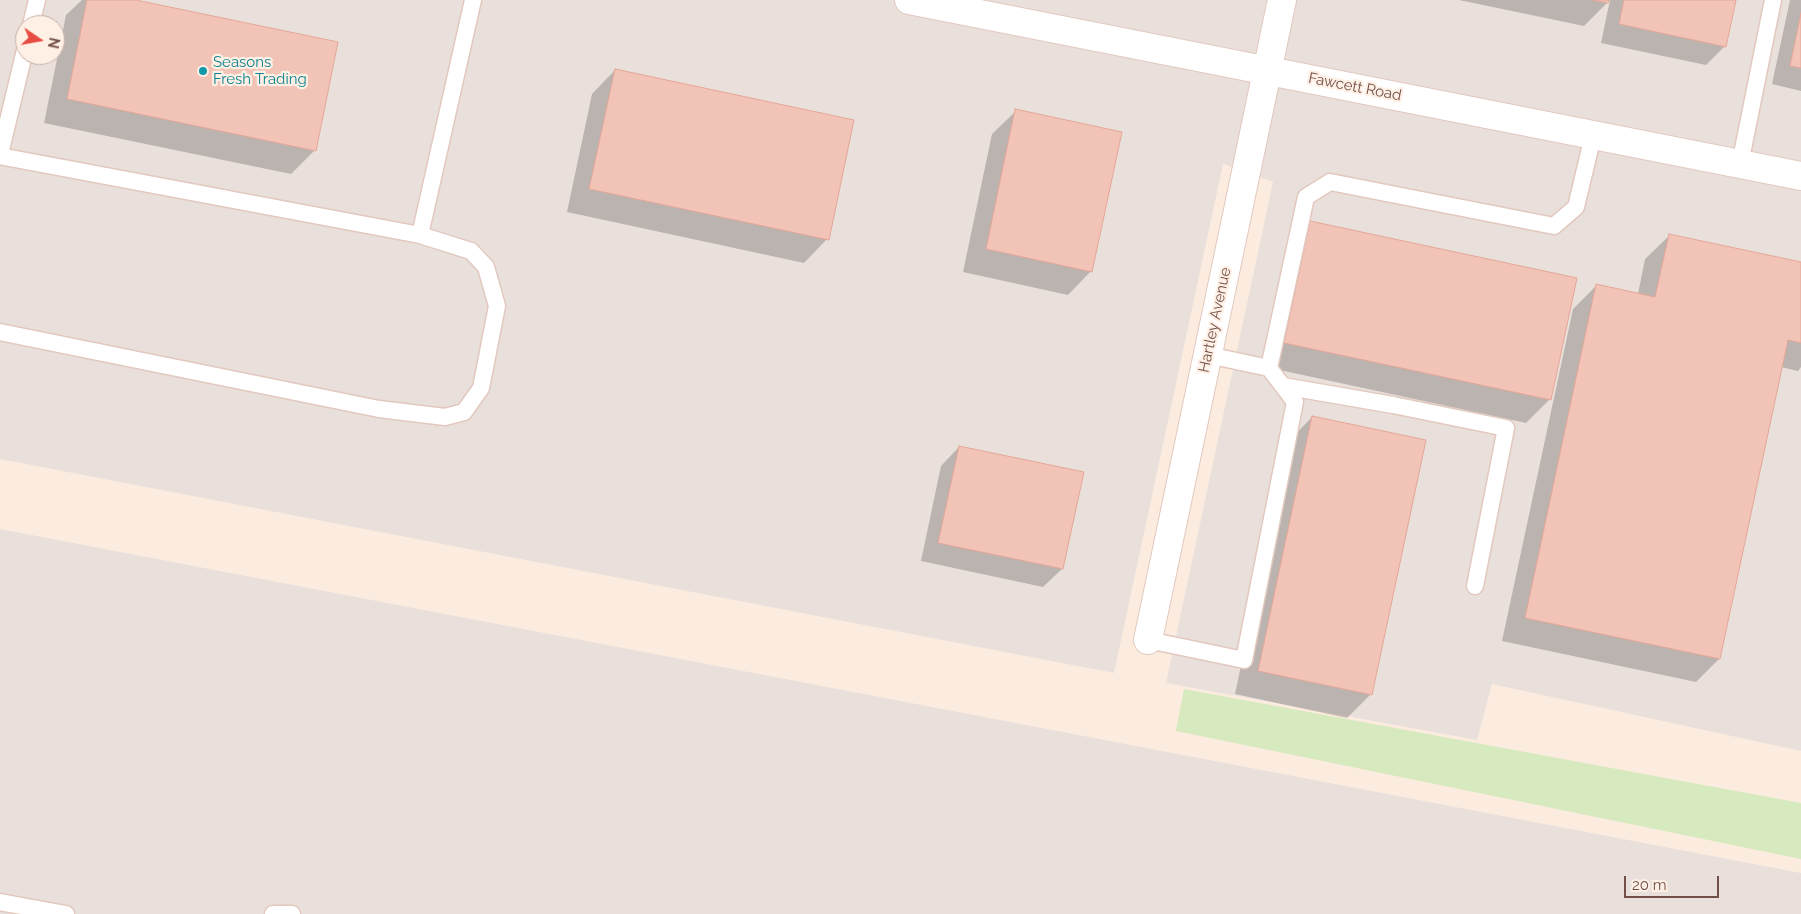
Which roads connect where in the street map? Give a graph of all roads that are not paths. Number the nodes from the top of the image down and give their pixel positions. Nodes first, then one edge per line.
1 (37, 0) edge
2 (473, 0) edge
3 (908, 0) edge
4 (1282, 0) edge
5 (1773, 0) edge
6 (33, 15) edge
7 (21, 65) edge
8 (1268, 70) junction
9 (1593, 136) junction
10 (0, 155) edge
11 (1740, 164) junction
12 (1801, 176) edge
13 (420, 235) junction
14 (0, 332) edge
15 (1208, 355) junction
16 (1269, 368) junction
17 (1283, 386) junction
18 (1475, 586) dead end
19 (1148, 640) joint
20 (0, 902) edge
21 (66, 914) edge
22 (274, 914) edge
23 (292, 914) edge

1 - 6 lane
2 - 13 lane
3 - 8 street, Fawcett Road
4 - 8 street, Hartley Avenue
5 - 11 lane
7 - 10 lane
8 - 9 street, Fawcett Road
8 - 15 street, Hartley Avenue
9 - 11 street, Fawcett Road
9 - 16 lane
10 - 13 lane
11 - 12 street, Fawcett Road
13 - 14 lane
15 - 16 lane
15 - 19 street, Hartley Avenue
16 - 17 lane
17 - 18 lane
17 - 19 lane
20 - 21 lane
22 - 23 lane

